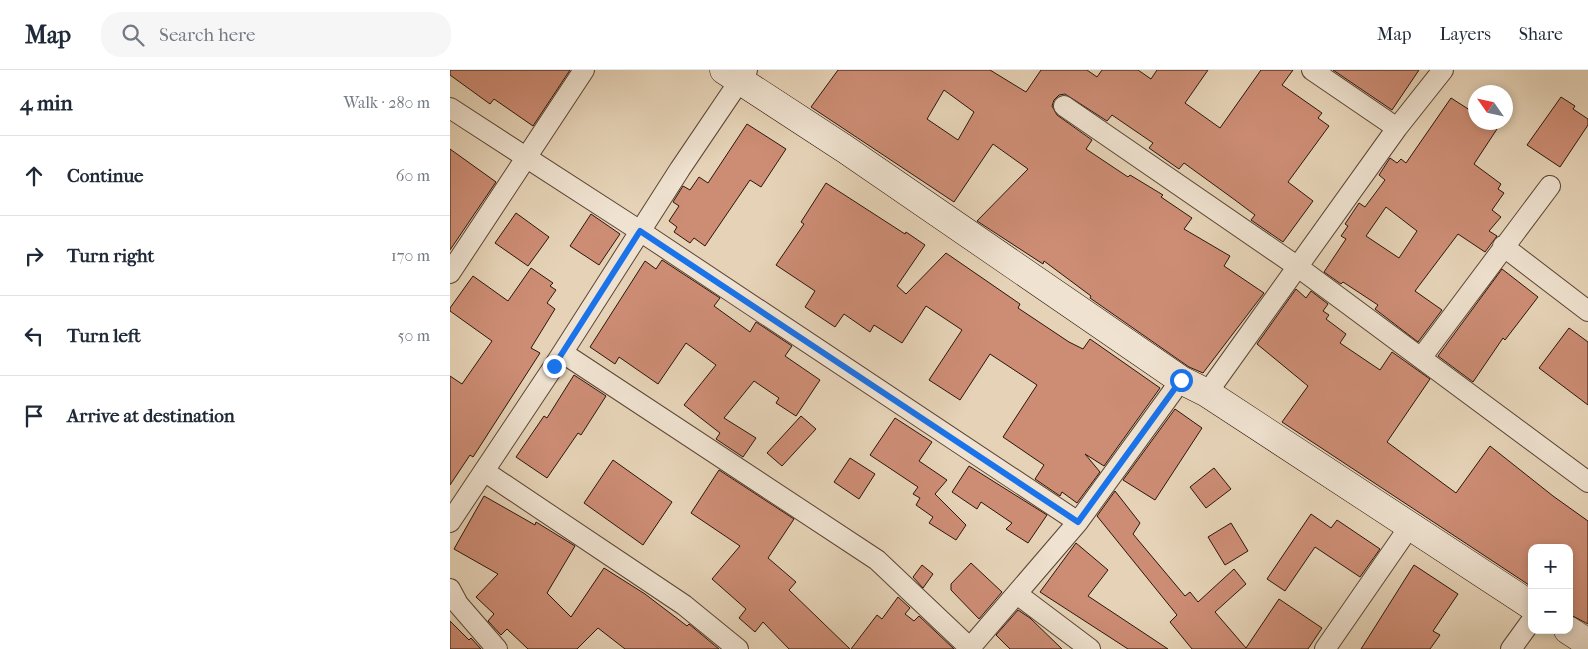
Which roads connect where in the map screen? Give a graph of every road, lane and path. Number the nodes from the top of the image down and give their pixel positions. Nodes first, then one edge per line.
1 (584, 70) edge
2 (1312, 70) edge
3 (1443, 70) edge
4 (737, 73) edge
5 (1064, 106) dead end
6 (450, 108) edge
7 (1397, 128) junction
8 (527, 158) junction
9 (1550, 186) dead end
10 (640, 231) junction
11 (1503, 246) junction
12 (1298, 267) junction
13 (450, 273) edge
14 (1588, 311) edge
15 (563, 353) junction
16 (1421, 358) junction
17 (1181, 380) junction
18 (1208, 393) junction
19 (484, 471) junction
20 (1588, 482) edge
21 (450, 522) edge
22 (1078, 522) junction
23 (1410, 526) junction
24 (450, 590) edge
25 (1017, 594) junction
26 (1528, 603) edge
27 (1528, 626) edge
28 (1573, 633) edge
29 (1588, 643) edge
30 (970, 648) edge
31 (497, 649) edge
32 (738, 649) edge
33 (1090, 649) edge
34 (1325, 649) edge
35 (1511, 649) edge

1 - 8 street
2 - 7 street
3 - 7 street
4 - 10 street
4 - 17 street
5 - 12 street
6 - 8 street
7 - 12 street
8 - 10 street
8 - 13 street
9 - 11 street
10 - 15 street
10 - 22 street
11 - 14 street
11 - 16 street
12 - 16 street
12 - 18 street
15 - 19 street
15 - 30 street
16 - 20 street
17 - 18 street
17 - 22 street
18 - 23 street
19 - 21 street
19 - 32 street
22 - 25 street
23 - 26 street
23 - 34 street
24 - 31 street
25 - 30 street
25 - 33 street
27 - 35 street
28 - 29 street

